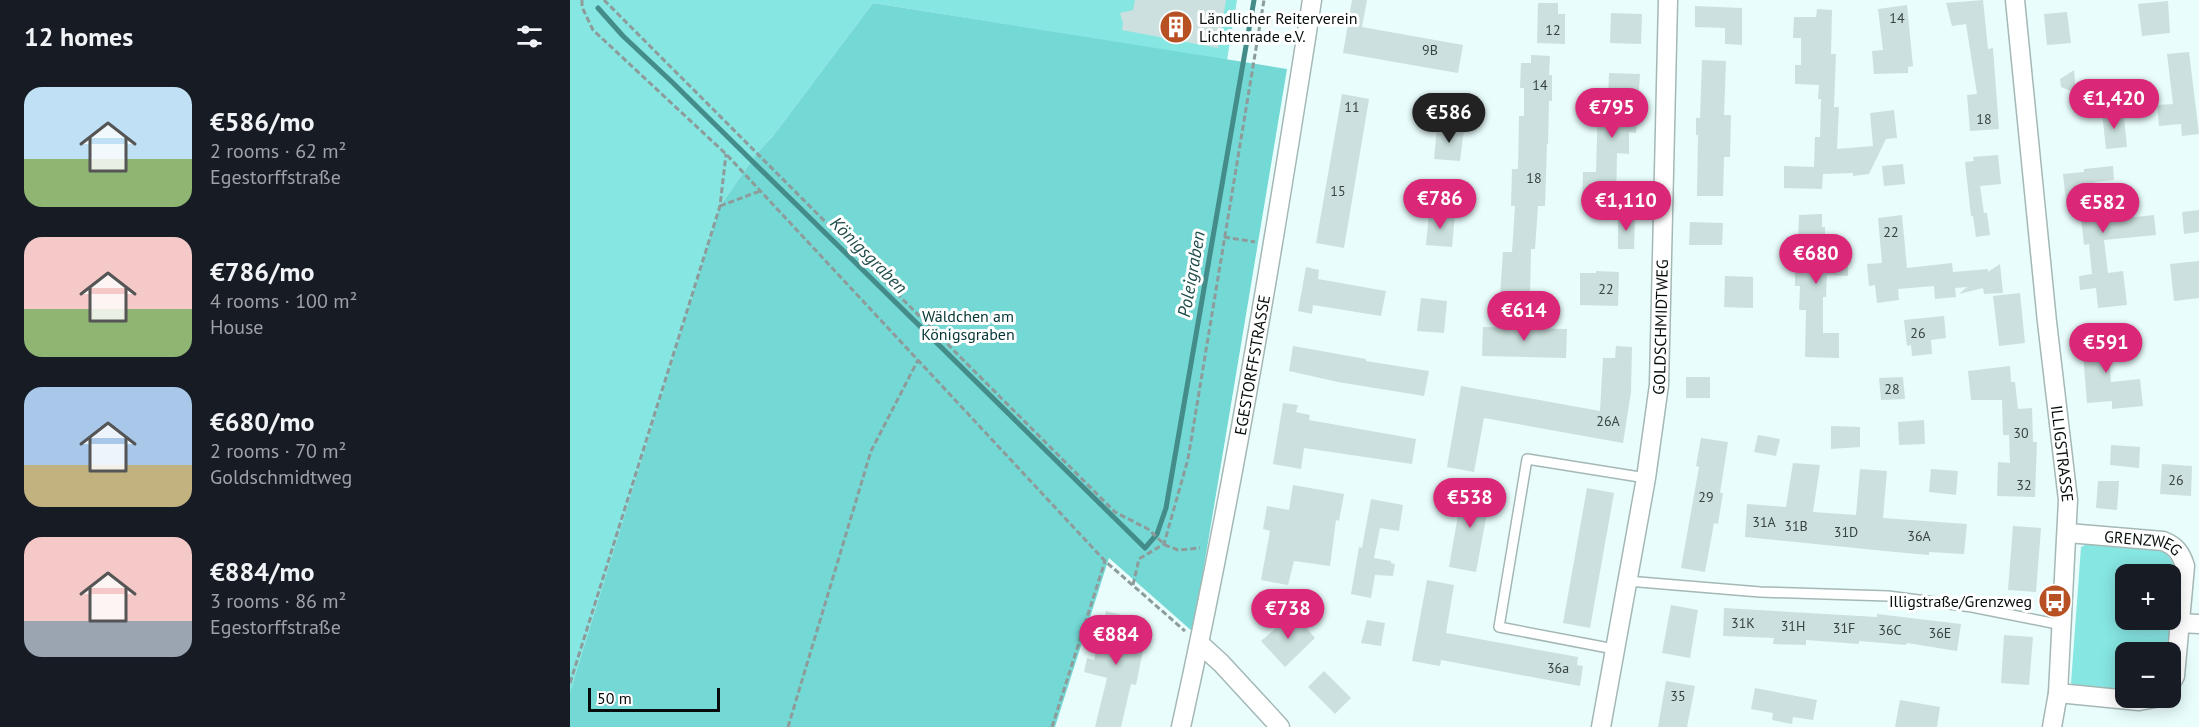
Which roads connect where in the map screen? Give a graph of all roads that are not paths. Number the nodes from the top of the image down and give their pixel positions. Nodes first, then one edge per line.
1 (1312, 0) edge
2 (1668, 0) edge
3 (2015, 0) edge
4 (1646, 478) junction
5 (2068, 533) junction
6 (1627, 581) junction
7 (2181, 604) edge
8 (2181, 623) edge
9 (2199, 624) edge
10 (2062, 625) junction
11 (1200, 644) junction
12 (1614, 649) junction
13 (2058, 693) junction
14 (2115, 699) edge
15 (1181, 727) edge
16 (1280, 727) edge
17 (1601, 727) edge
18 (2052, 727) edge

1 - 11 street, EGESTORFFSTRASSE
2 - 4 street, GOLDSCHMIDTWEG
3 - 5 street, ILLIGSTRASSE
4 - 6 street, GOLDSCHMIDTWEG
4 - 12 lane
5 - 7 street, GRENZWEG
5 - 10 street, ILLIGSTRASSE
6 - 10 lane
6 - 12 street, GOLDSCHMIDTWEG
8 - 9 street
10 - 13 street, ILLIGSTRASSE
11 - 15 street, EGESTORFFSTRASSE
11 - 16 street
12 - 17 street, GOLDSCHMIDTWEG
13 - 14 street
13 - 18 street, ILLIGSTRASSE

